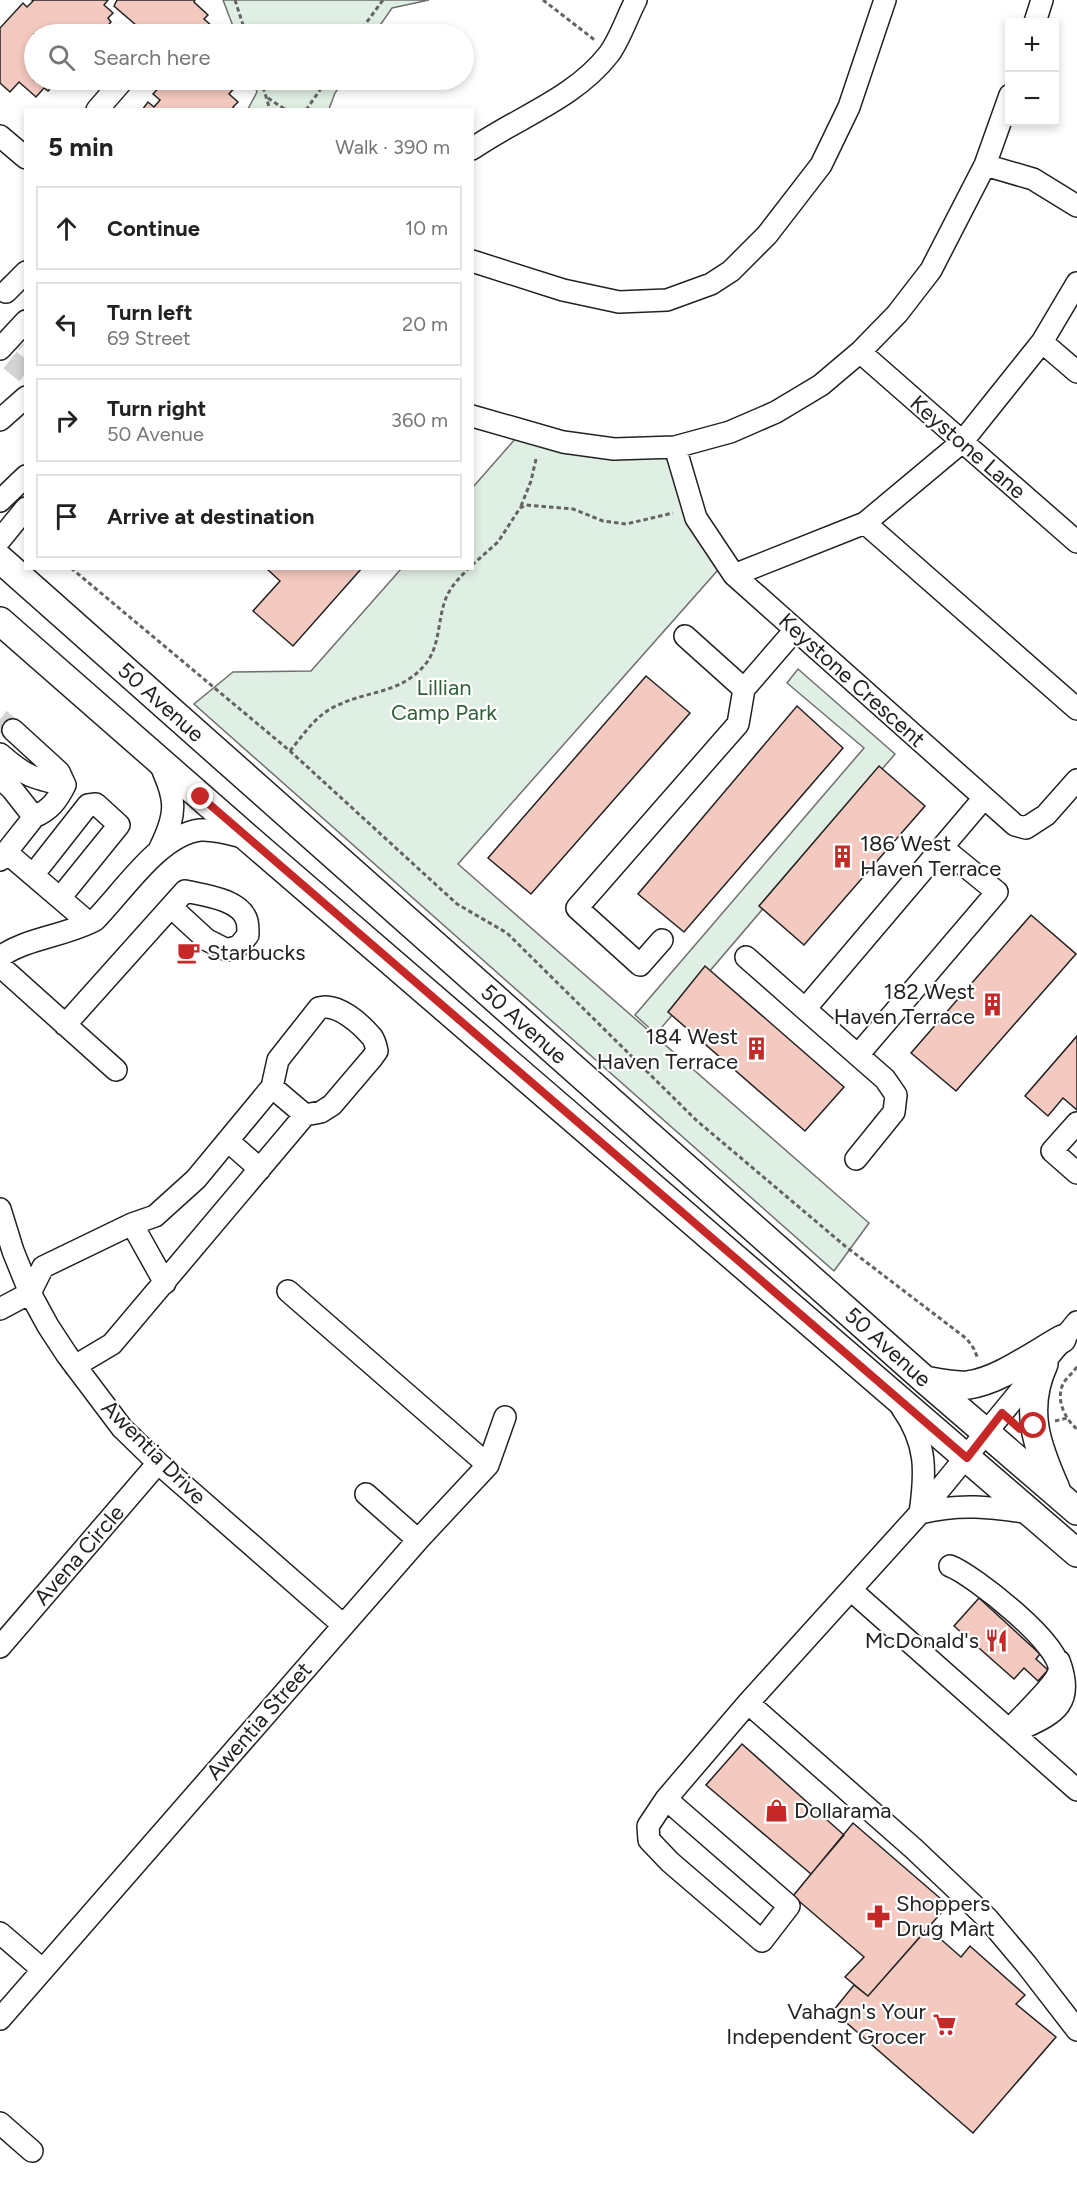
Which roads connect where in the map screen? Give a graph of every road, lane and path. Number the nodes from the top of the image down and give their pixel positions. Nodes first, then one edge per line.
1 (235, 0) edge
2 (383, 0) edge
3 (543, 0) edge
4 (636, 0) edge
5 (885, 0) edge
6 (1042, 0) edge
7 (1036, 18) edge
8 (243, 24) edge
9 (365, 24) edge
10 (610, 52) junction
11 (115, 90) edge
12 (265, 90) edge
13 (320, 90) edge
14 (268, 98) junction
15 (100, 108) edge
16 (270, 108) edge
17 (283, 108) edge
18 (307, 108) edge
19 (1005, 109) edge
20 (0, 136) edge
21 (474, 148) edge
22 (24, 156) edge
23 (985, 165) junction
24 (1077, 206) edge
25 (474, 262) edge
26 (24, 274) edge
27 (1077, 284) edge
28 (6, 292) dead end
29 (22, 332) edge
30 (1042, 342) junction
31 (860, 352) junction
32 (3, 354) edge
33 (1077, 372) edge
34 (24, 399) edge
35 (474, 417) edge
36 (0, 420) edge
37 (963, 442) junction
38 (675, 447) junction
39 (536, 459) dead end
40 (24, 478) edge
41 (0, 501) edge
42 (520, 508) junction
43 (24, 510) edge
44 (672, 513) dead end
45 (865, 523) junction
46 (0, 540) edge
47 (1077, 542) edge
48 (0, 559) edge
49 (474, 563) edge
50 (73, 570) edge
51 (467, 570) edge
52 (734, 576) junction
53 (0, 621) edge
54 (795, 630) junction
55 (685, 636) dead end
56 (744, 689) junction
57 (1077, 709) edge
58 (13, 730) tunnel mouth
59 (290, 751) junction
60 (0, 754) edge
61 (158, 759) junction
62 (0, 778) edge
63 (1077, 780) edge
64 (65, 785) junction
65 (984, 798) junction
66 (34, 817) junction
67 (250, 840) junction
68 (160, 848) junction
69 (943, 848) junction
70 (3, 856) edge
71 (33, 875) junction
72 (60, 898) junction
73 (171, 907) junction
74 (89, 923) junction
75 (662, 940) dead end
76 (1, 956) edge
77 (746, 957) dead end
78 (805, 1009) junction
79 (66, 1025) junction
80 (858, 1054) junction
81 (116, 1070) dead end
82 (272, 1087) junction
83 (304, 1115) junction
84 (1077, 1123) edge
85 (228, 1141) junction
86 (856, 1159) dead end
87 (260, 1168) junction
88 (1077, 1173) edge
89 (0, 1209) edge
90 (132, 1224) junction
91 (165, 1282) junction
92 (288, 1291) dead end
93 (30, 1293) junction
94 (0, 1309) edge
95 (1070, 1331) edge
96 (1044, 1365) junction
97 (75, 1366) junction
98 (1077, 1367) edge
99 (925, 1380) junction
100 (981, 1382) junction
101 (892, 1393) junction
102 (505, 1418) dead end
103 (1067, 1418) junction
104 (1034, 1426) junction
105 (1077, 1429) edge
106 (986, 1433) junction
107 (967, 1458) junction
108 (158, 1463) junction
109 (488, 1465) junction
110 (366, 1494) dead end
111 (1068, 1504) edge
112 (1031, 1513) junction
113 (920, 1514) junction
114 (418, 1540) junction
115 (1077, 1553) edge
116 (950, 1566) dead end
117 (851, 1590) junction
118 (343, 1625) junction
119 (0, 1647) edge
120 (748, 1703) junction
121 (1011, 1732) junction
122 (1077, 1790) edge
123 (666, 1799) junction
124 (0, 1933) edge
125 (43, 1970) junction
126 (0, 2019) edge
127 (1077, 2030) edge
128 (0, 2123) edge
129 (32, 2151) dead end

1 - 8 path
2 - 9 path
3 - 10 path
4 - 10 street
5 - 25 street
6 - 7 street
10 - 21 street
11 - 15 street
12 - 14 path
13 - 18 path
14 - 16 path
14 - 17 path
19 - 23 street
20 - 22 street
23 - 24 street
23 - 31 street
26 - 28 street
27 - 30 street
29 - 32 street
30 - 33 street
30 - 37 street
31 - 37 street, Keystone Lane
31 - 38 street
34 - 36 street
35 - 38 street
37 - 45 street
37 - 47 street, Keystone Lane
38 - 52 street, Keystone Crescent
39 - 42 path
40 - 41 street
42 - 44 path
42 - 49 path
43 - 46 street
45 - 52 street
45 - 57 street
48 - 99 main road, 50 Avenue
50 - 59 path
51 - 59 path
52 - 54 street, Keystone Crescent
53 - 61 main road, 50 Avenue
54 - 56 street
54 - 65 street, Keystone Crescent
55 - 56 street
56 - 75 street
58 - 64 street
59 - 100 path
60 - 64 street
61 - 67 main road, 50 Avenue
61 - 68 street
62 - 66 street
63 - 65 street, Keystone Crescent
64 - 66 street
65 - 69 street
66 - 70 street
67 - 68 street
67 - 101 main road, 50 Avenue
68 - 74 street
69 - 78 street
69 - 80 street
70 - 71 street
71 - 72 street
71 - 72 street
72 - 74 street
73 - 73 street
73 - 79 street
74 - 76 street
76 - 79 street
77 - 78 street
78 - 80 street
79 - 81 street
80 - 86 street
82 - 83 street
82 - 83 street
82 - 85 street
83 - 87 street
84 - 88 street
85 - 87 street
85 - 90 street
87 - 91 street
89 - 93 street, Awentia Drive
90 - 91 street
90 - 93 street
91 - 97 street
92 - 109 street
93 - 94 street
93 - 97 street, Awentia Drive
95 - 96 street
95 - 100 main road
96 - 104 main road
96 - 106 street
97 - 108 street, Awentia Drive
98 - 103 path
99 - 100 main road
99 - 106 main road, 50 Avenue
101 - 107 main road, 50 Avenue
101 - 113 street
102 - 109 street, Awentia Street
103 - 104 path
103 - 105 path
104 - 111 main road
106 - 107 street
106 - 111 main road, 50 Avenue
107 - 112 main road, 50 Avenue
107 - 113 street
108 - 118 street, Awentia Drive
108 - 119 street, Avena Circle
109 - 114 street, Awentia Street
110 - 114 street
112 - 113 street
112 - 115 main road, 50 Avenue
113 - 117 street
114 - 118 street, Awentia Street
116 - 121 street
117 - 120 street
117 - 121 street
118 - 125 street, Awentia Street
120 - 123 street
120 - 127 street
121 - 122 street
123 - 123 street
124 - 125 street
125 - 126 street, Awentia Street
128 - 129 street

